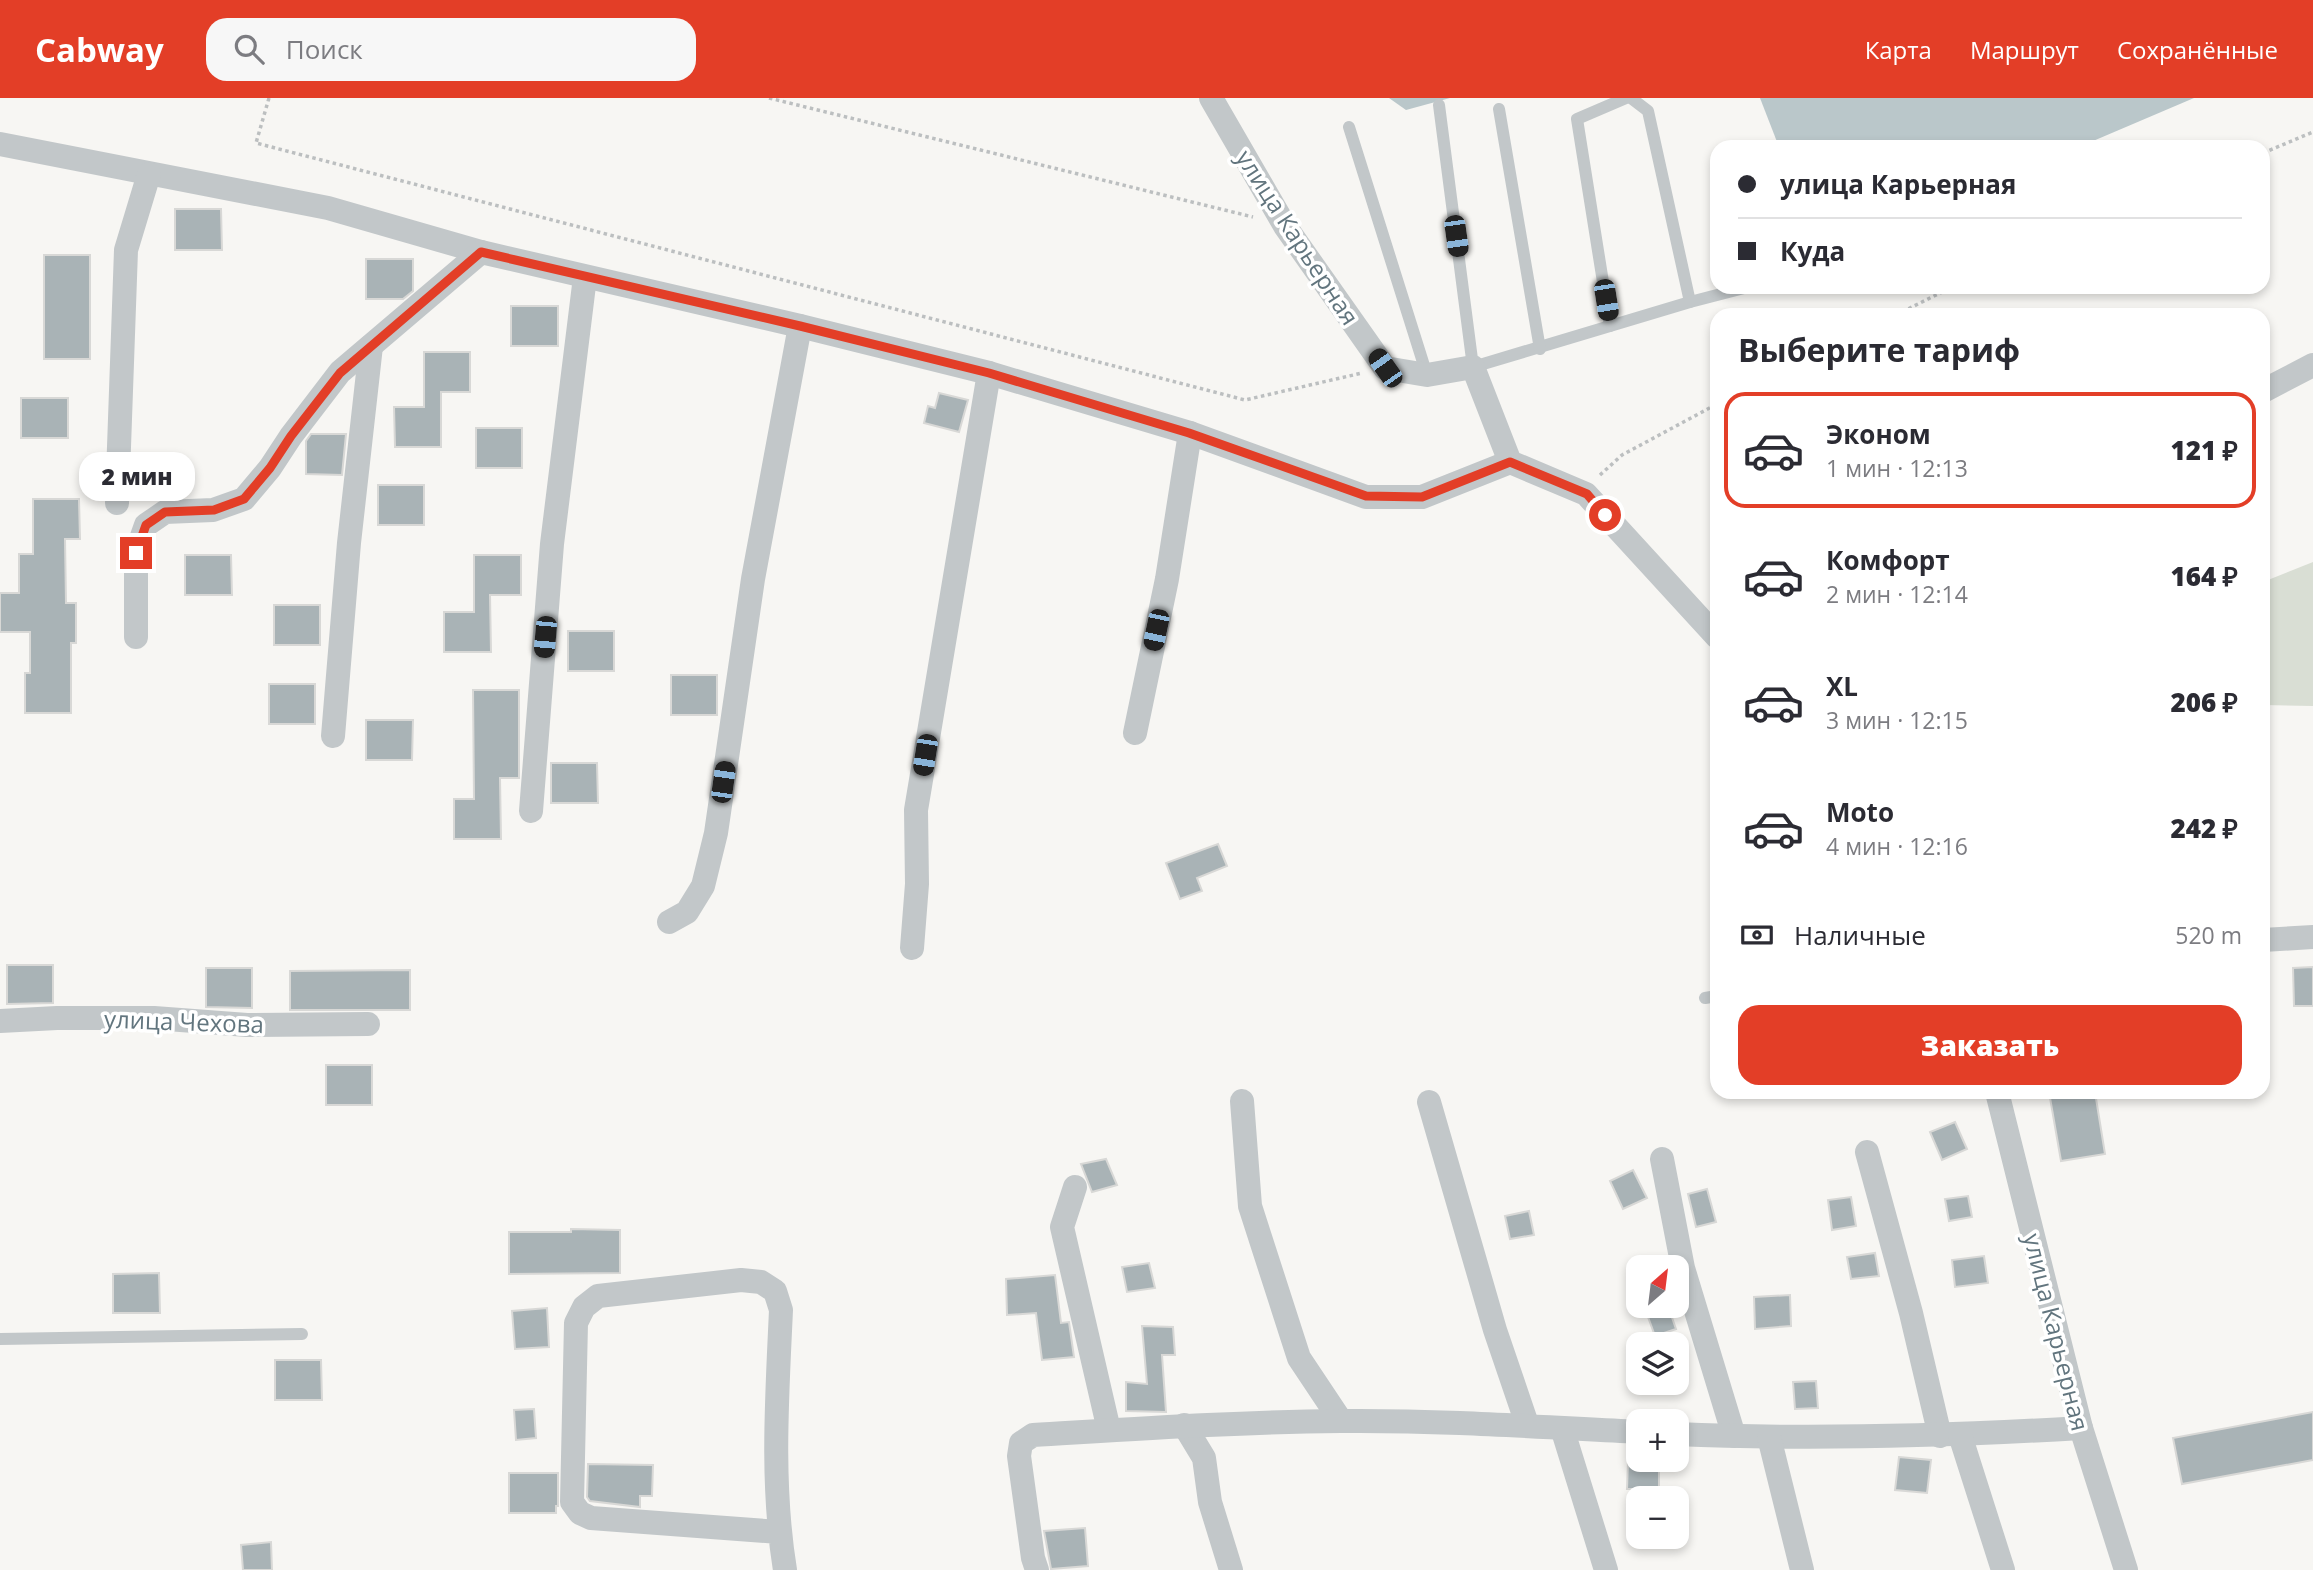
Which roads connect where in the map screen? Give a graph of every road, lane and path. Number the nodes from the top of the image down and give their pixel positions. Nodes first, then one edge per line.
1 (269, 98) edge
2 (769, 98) edge
3 (1211, 98) edge
4 (1628, 98) edge
5 (1439, 106) dead end
6 (1500, 109) dead end
7 (1349, 127) dead end
8 (2313, 132) edge
9 (0, 144) edge
10 (2270, 150) edge
11 (149, 174) junction
12 (1286, 226) junction
13 (481, 252) junction
14 (585, 276) junction
15 (1721, 294) edge
16 (1938, 294) edge
17 (1690, 302) junction
18 (1910, 308) edge
19 (800, 326) junction
20 (1610, 326) junction
21 (371, 346) junction
22 (1540, 349) junction
23 (2313, 366) edge
24 (1474, 367) junction
25 (1385, 368) junction
26 (989, 373) junction
27 (1427, 375) junction
28 (2270, 388) edge
29 (1710, 408) edge
30 (1189, 433) junction
31 (1510, 462) junction
32 (1587, 494) junction
33 (117, 503) dead end
34 (1710, 629) edge
35 (136, 637) dead end
36 (1135, 733) dead end
37 (333, 736) dead end
38 (531, 811) dead end
39 (669, 922) dead end
40 (2313, 936) edge
41 (2270, 939) edge
42 (912, 948) dead end
43 (0, 1021) edge
44 (368, 1024) dead end
45 (1999, 1099) edge
46 (1242, 1101) dead end
47 (1429, 1102) dead end
48 (1867, 1152) dead end
49 (1662, 1159) dead end
50 (1075, 1188) dead end
51 (302, 1334) dead end
52 (0, 1339) edge
53 (1341, 1421) junction
54 (1527, 1424) junction
55 (1184, 1425) junction
56 (1562, 1428) junction
57 (2081, 1428) junction
58 (1109, 1430) junction
59 (1626, 1431) edge
60 (1689, 1434) edge
61 (1950, 1435) junction
62 (1734, 1436) junction
63 (1769, 1437) junction
64 (779, 1532) junction
65 (785, 1570) edge
66 (1037, 1570) edge
67 (1231, 1570) edge
68 (1606, 1570) edge
69 (1802, 1570) edge
70 (2003, 1570) edge
71 (2126, 1570) edge

1 - 25 path
2 - 12 path
3 - 12 street, улица Карьерная
4 - 17 lane
4 - 20 lane
5 - 24 lane
6 - 22 lane
7 - 27 lane
8 - 10 path
9 - 11 street
11 - 13 street
11 - 33 street
12 - 25 street, улица Карьерная
13 - 14 street
13 - 21 street
14 - 19 street
14 - 38 street
15 - 17 lane
16 - 18 path
17 - 20 lane
19 - 26 street
19 - 39 street
20 - 22 lane
21 - 35 street
21 - 37 street
22 - 24 lane
23 - 28 street
24 - 27 street
24 - 31 street
25 - 27 street
26 - 30 street
26 - 42 street
29 - 32 path
30 - 31 street
30 - 36 street
31 - 32 street
32 - 34 street
40 - 41 street
43 - 44 street, улица Чехова
45 - 57 street, улица Карьерная
46 - 53 street
47 - 54 street
48 - 61 street
49 - 62 street
50 - 58 street
51 - 52 lane
53 - 54 street
53 - 55 street
54 - 56 street
55 - 58 street
55 - 67 street
56 - 59 street
56 - 68 street
57 - 61 street
57 - 71 street, улица Карьерная
58 - 66 street
60 - 62 street
61 - 63 street
61 - 70 street
62 - 63 street
63 - 69 street
64 - 64 street
64 - 65 street

